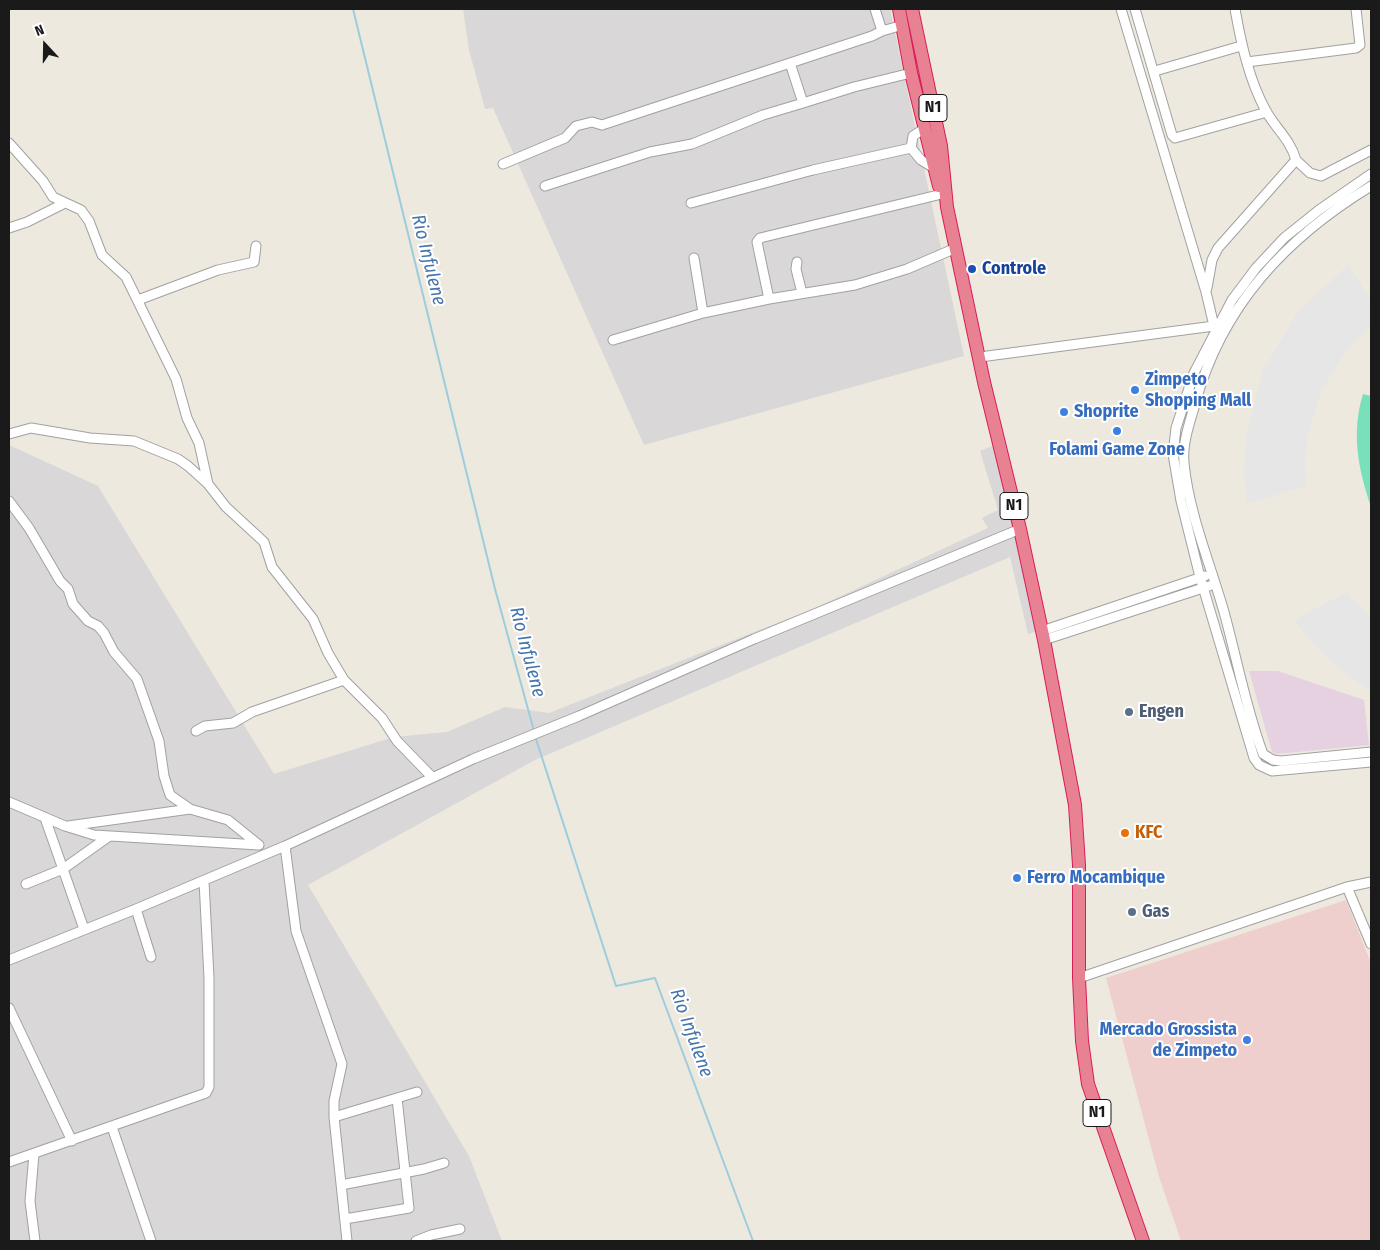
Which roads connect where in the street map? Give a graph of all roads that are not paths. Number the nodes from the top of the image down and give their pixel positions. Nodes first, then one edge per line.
1 (876, 9) edge
2 (891, 9) edge
3 (899, 9) edge
4 (912, 9) edge
5 (1121, 9) edge
6 (1135, 9) edge
7 (1234, 9) edge
8 (1356, 9) edge
9 (896, 27) junction
10 (882, 32) junction
11 (1241, 46) junction
12 (1247, 62) junction
13 (790, 63) junction
14 (1155, 71) junction
15 (911, 72) junction
16 (803, 103) junction
17 (1266, 112) junction
18 (925, 128) junction
19 (9, 143) edge
20 (910, 148) junction
21 (1371, 150) edge
22 (1296, 160) junction
23 (503, 164) dead end
24 (934, 168) junction
25 (1371, 174) edge
26 (545, 186) dead end
27 (1371, 186) edge
28 (942, 194) junction
29 (65, 203) junction
30 (691, 203) dead end
31 (947, 208) junction
32 (9, 228) edge
33 (256, 246) dead end
34 (956, 248) junction
35 (694, 258) dead end
36 (797, 262) dead end
37 (1206, 292) junction
38 (802, 294) junction
39 (769, 298) junction
40 (138, 300) junction
41 (702, 313) junction
42 (1216, 326) junction
43 (613, 340) dead end
44 (980, 357) junction
45 (9, 434) edge
46 (208, 484) junction
47 (9, 501) edge
48 (1020, 529) junction
49 (1213, 573) junction
50 (1200, 577) junction
51 (1216, 583) junction
52 (1204, 588) junction
53 (1043, 636) junction
54 (344, 680) junction
55 (196, 731) dead end
56 (1371, 752) edge
57 (1371, 762) edge
58 (432, 777) junction
59 (170, 795) junction
60 (9, 802) edge
61 (190, 809) junction
62 (165, 812) junction
63 (45, 818) junction
64 (65, 826) junction
65 (108, 837) junction
66 (259, 845) junction
67 (285, 846) junction
68 (270, 852) junction
69 (63, 869) junction
70 (204, 880) junction
71 (1371, 882) edge
72 (26, 884) dead end
73 (1347, 887) junction
74 (136, 910) junction
75 (84, 929) junction
76 (1371, 944) edge
77 (151, 957) dead end
78 (9, 960) edge
79 (1079, 978) junction
80 (9, 1008) edge
81 (417, 1092) dead end
82 (397, 1098) junction
83 (334, 1117) junction
84 (112, 1127) junction
85 (72, 1141) junction
86 (34, 1154) junction
87 (9, 1162) edge
88 (444, 1163) dead end
89 (405, 1173) junction
90 (341, 1185) junction
91 (345, 1219) junction
92 (460, 1229) dead end
93 (35, 1241) edge
94 (151, 1241) edge
95 (347, 1241) edge
96 (416, 1241) edge
97 (1143, 1241) edge

1 - 10 street
2 - 9 highway
3 - 15 highway, N1
4 - 31 highway, N1
5 - 37 street
6 - 14 street
7 - 11 street
8 - 12 street
9 - 10 street
9 - 15 highway
10 - 13 street
11 - 12 street
11 - 14 street
12 - 17 street
13 - 16 street
13 - 23 street
14 - 17 street
15 - 16 street
15 - 18 highway, N1
16 - 26 street
17 - 22 street
18 - 20 street
18 - 24 highway, N1
19 - 29 street
20 - 24 street
20 - 30 street
21 - 22 street
22 - 37 street
24 - 28 highway, N1
25 - 42 street
27 - 49 street
28 - 31 highway, N1
28 - 39 street
29 - 32 street
29 - 40 street
31 - 34 highway, N1
33 - 40 street
34 - 38 street
34 - 44 highway, N1
35 - 41 street
36 - 38 street
37 - 42 street
38 - 39 street
39 - 41 street
40 - 46 street
41 - 43 street
42 - 44 street
42 - 50 street
44 - 48 highway, N1
45 - 46 street
46 - 54 street
47 - 59 street
48 - 53 highway, N1
48 - 58 street
49 - 50 street
49 - 51 street
50 - 52 street
50 - 53 street
51 - 52 street
51 - 56 street
52 - 53 street
52 - 57 street
53 - 79 highway, N1
54 - 55 street
54 - 58 street
58 - 67 street
59 - 61 street
59 - 62 street
60 - 63 street
61 - 62 street
61 - 66 street
62 - 64 street
63 - 64 street
63 - 69 street
64 - 65 street
65 - 66 street
65 - 69 street
66 - 68 street
67 - 68 street
67 - 83 street
68 - 70 street
69 - 72 street
69 - 75 street
70 - 74 street
70 - 84 street
71 - 73 street
73 - 76 street
73 - 79 street
74 - 75 street
74 - 77 street
75 - 78 street
79 - 97 highway, N1
80 - 85 street
81 - 82 street
82 - 83 street
82 - 89 street
83 - 90 street
84 - 85 street
84 - 94 street
85 - 86 street
86 - 87 street
86 - 93 street
88 - 89 street
89 - 90 street
89 - 91 street
90 - 91 street
91 - 95 street
92 - 96 street

